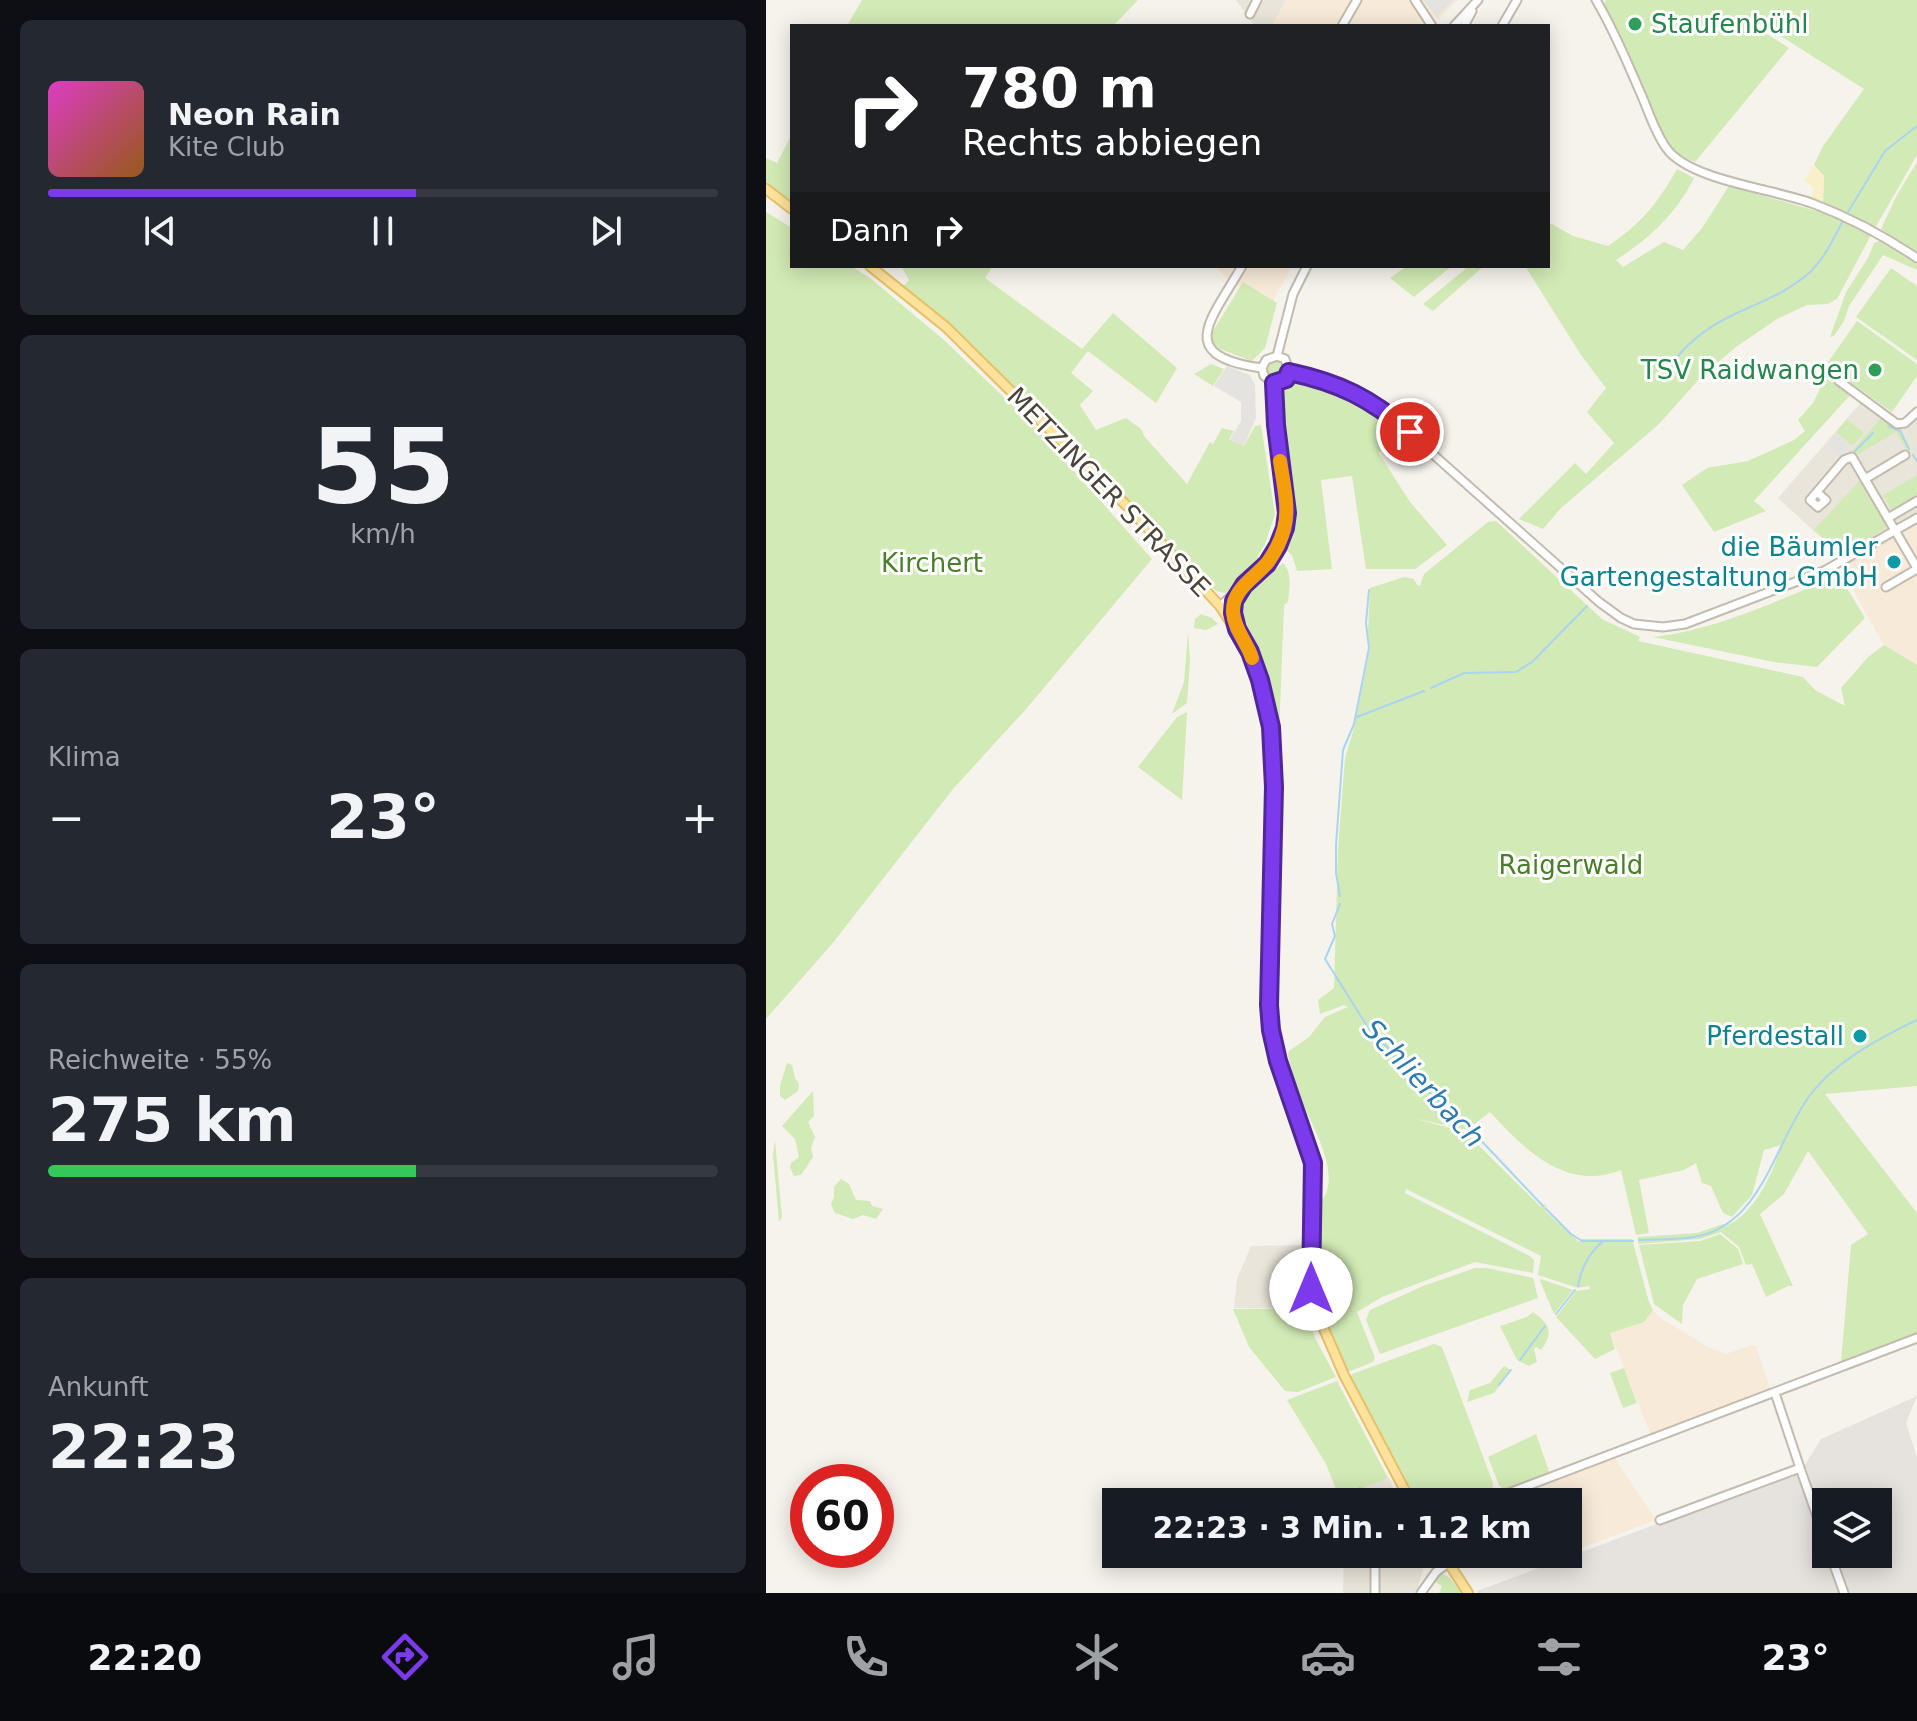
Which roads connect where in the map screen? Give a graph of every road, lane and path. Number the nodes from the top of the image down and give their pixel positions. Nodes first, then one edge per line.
1 (1257, 0) edge
2 (1357, 0) edge
3 (1415, 0) edge
4 (1517, 0) edge
5 (1596, 0) edge
6 (1477, 1) edge
7 (1250, 14) dead end
8 (1343, 24) edge
9 (1433, 24) edge
10 (1456, 24) edge
11 (1465, 24) edge
12 (1503, 24) edge
13 (766, 189) edge
14 (790, 207) edge
15 (1917, 258) edge
16 (873, 268) edge
17 (1241, 268) edge
18 (1306, 268) edge
19 (1277, 356) junction
20 (1262, 368) junction
21 (1283, 379) junction
22 (1839, 381) dead end
23 (1917, 412) edge
24 (1905, 455) dead end
25 (1865, 479) junction
26 (1817, 492) dead end
27 (1917, 501) edge
28 (1888, 518) junction
29 (1917, 518) edge
30 (1895, 531) junction
31 (1917, 568) edge
32 (1244, 585) junction
33 (1886, 587) dead end
34 (1220, 606) junction
35 (1237, 629) junction
36 (1917, 1338) edge
37 (1775, 1393) junction
38 (1800, 1468) junction
39 (1404, 1488) edge
40 (1522, 1488) edge
41 (1812, 1502) edge
42 (1660, 1520) dead end
43 (1375, 1568) edge
44 (1441, 1568) edge
45 (1451, 1568) edge
46 (1835, 1568) edge
47 (1375, 1593) edge
48 (1421, 1593) edge
49 (1468, 1593) edge
50 (1844, 1593) edge

1 - 7 street
2 - 8 street
3 - 9 street
4 - 12 street
5 - 15 street
6 - 10 street
6 - 11 street
13 - 14 main road
16 - 34 main road, METZINGER STRASSE
17 - 20 street
18 - 19 street
19 - 20 street
19 - 21 street
20 - 21 street
21 - 30 street
21 - 32 street
22 - 23 street
24 - 25 street
25 - 26 street
25 - 28 street
27 - 28 street
28 - 30 street
29 - 30 street
30 - 31 street
31 - 33 street
32 - 34 street
32 - 35 street
34 - 35 main road, METZINGER STRASSE
35 - 39 main road, METZINGER STRASSE
36 - 37 street
37 - 38 street
37 - 40 street
38 - 41 street
38 - 42 street
43 - 47 street
44 - 48 street
45 - 49 main road
46 - 50 street

